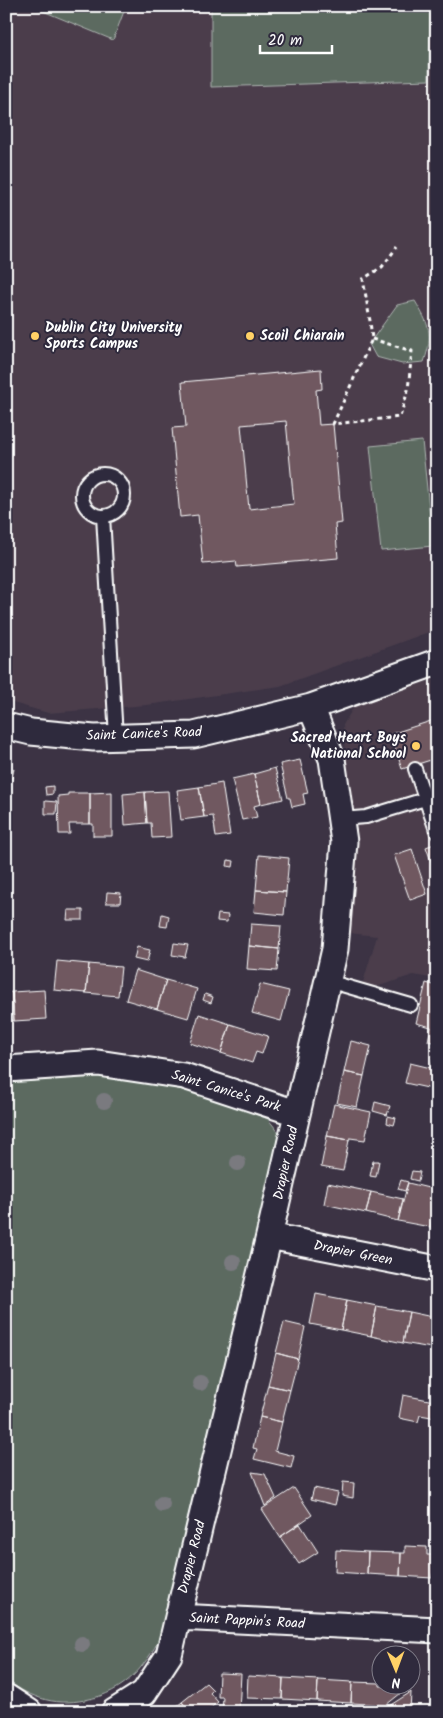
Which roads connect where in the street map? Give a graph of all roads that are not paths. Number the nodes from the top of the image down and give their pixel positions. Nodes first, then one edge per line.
1 (103, 516) dead end
2 (437, 662) edge
3 (311, 707) junction
4 (6, 726) edge
5 (116, 737) junction
6 (416, 769) dead end
7 (425, 799) junction
8 (341, 819) junction
9 (437, 833) edge
10 (328, 981) junction
11 (411, 1005) dead end
12 (6, 1069) edge
13 (296, 1114) junction
14 (269, 1236) junction
15 (437, 1269) edge
16 (178, 1617) junction
17 (437, 1630) edge
18 (6, 1697) edge
19 (30, 1712) edge
20 (114, 1712) edge

1 - 5 lane
2 - 3 street, Saint Canice's Road
3 - 5 street, Saint Canice's Road
3 - 8 street, Drapier Road
4 - 5 street, Saint Canice's Road
6 - 7 lane
7 - 8 lane
7 - 9 lane
8 - 10 street, Drapier Road
10 - 11 lane
10 - 13 street, Drapier Road
12 - 13 street, Saint Canice's Park
13 - 14 street, Drapier Road
14 - 15 street, Drapier Green
14 - 16 street, Drapier Road
16 - 17 street, Saint Pappin's Road
16 - 20 street, Saint Pappin's Road
18 - 19 street

